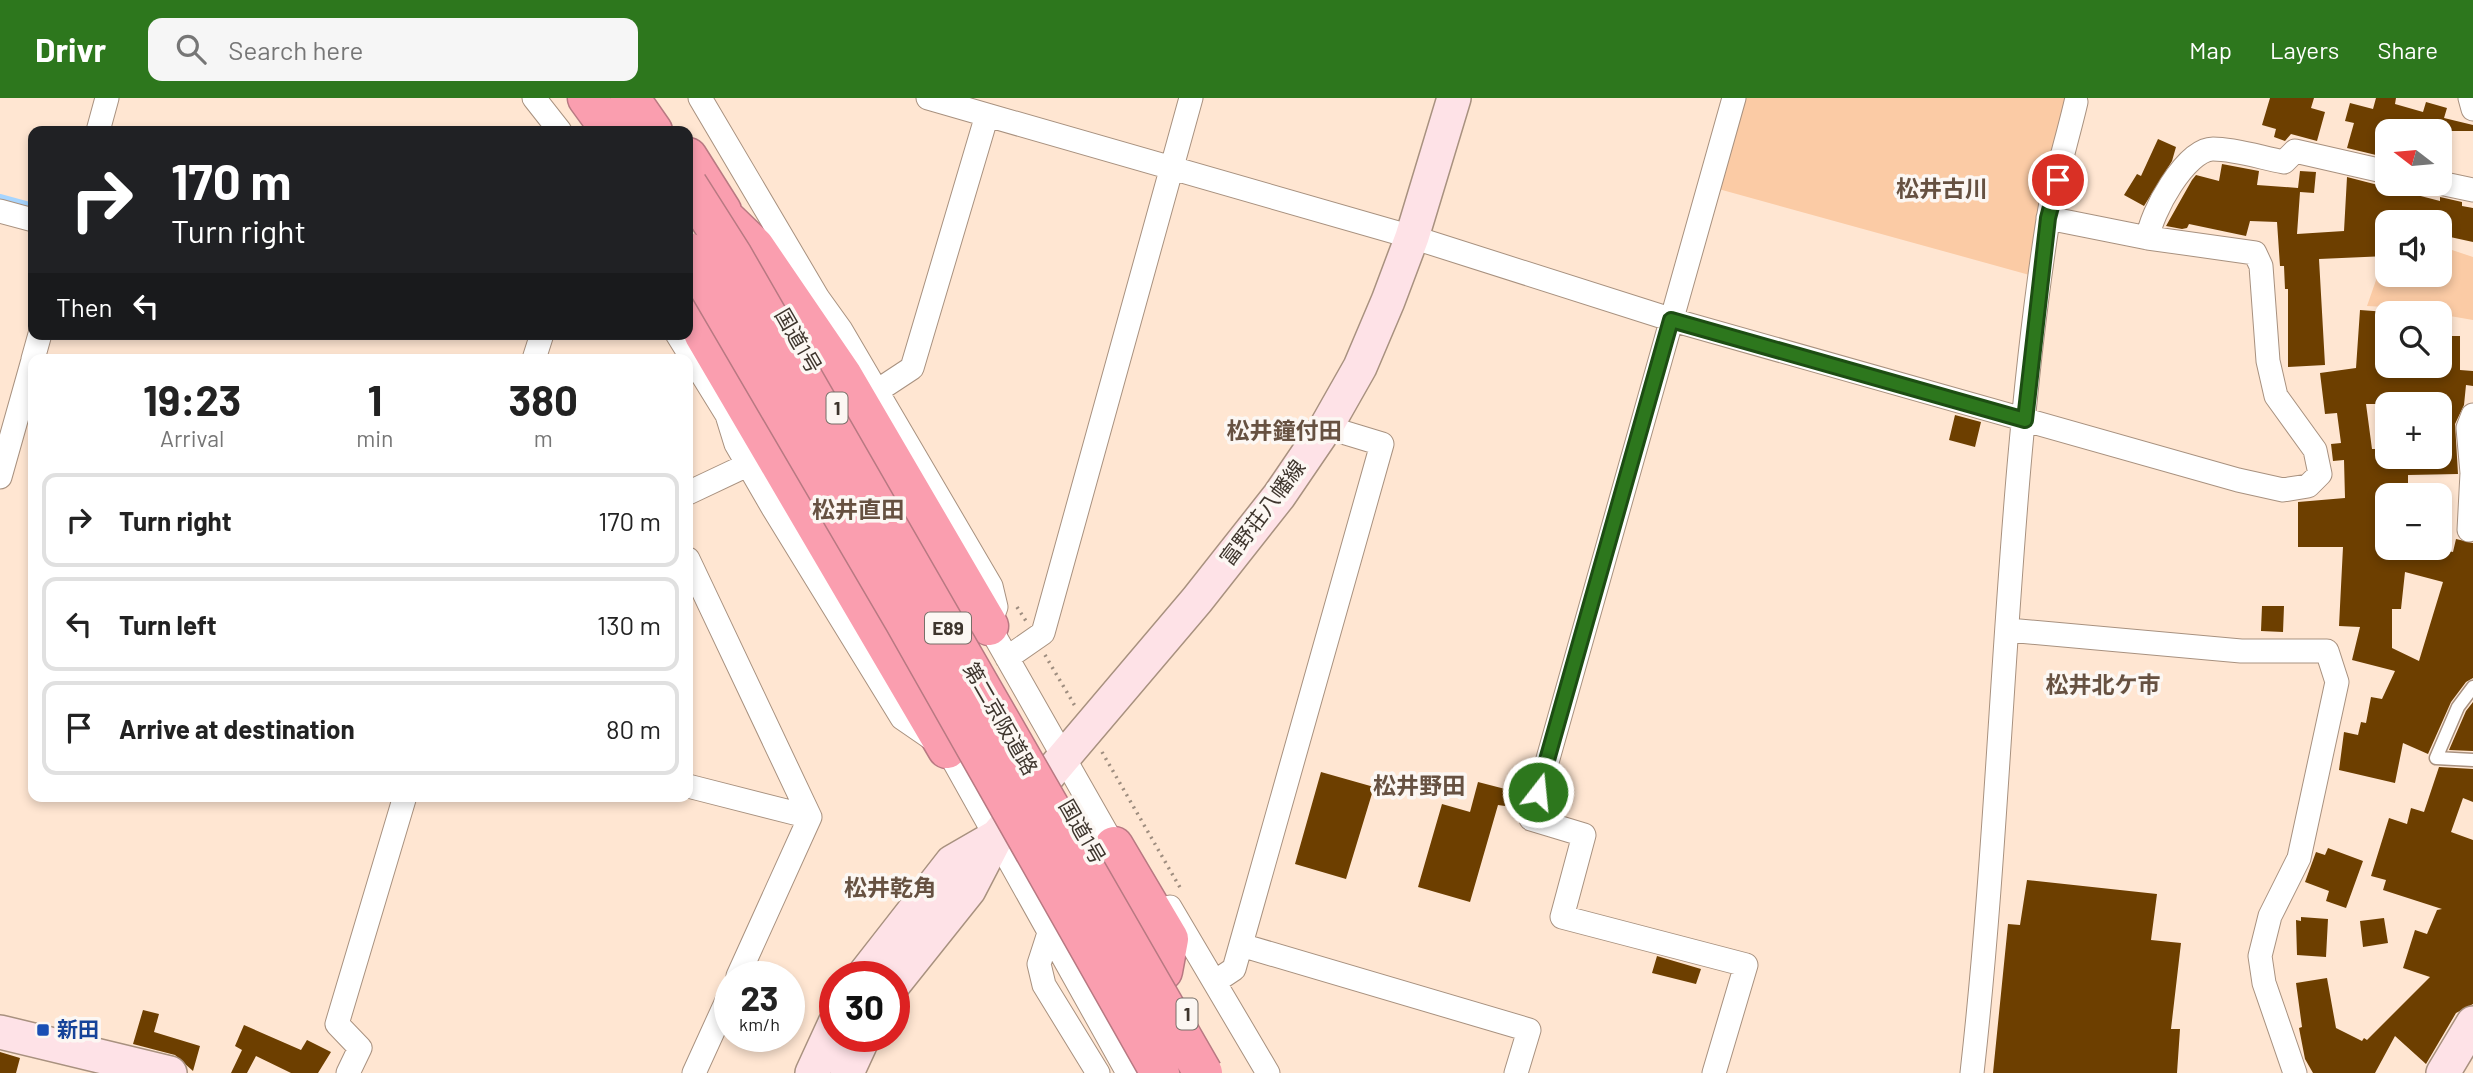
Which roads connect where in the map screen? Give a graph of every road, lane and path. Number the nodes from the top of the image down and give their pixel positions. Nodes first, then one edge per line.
1 (107, 98) edge
2 (534, 98) edge
3 (571, 98) edge
4 (587, 98) edge
5 (630, 98) edge
6 (650, 98) edge
7 (700, 98) edge
8 (928, 98) edge
9 (1192, 98) edge
10 (1454, 98) edge
11 (1734, 98) edge
12 (2470, 98) edge
13 (2076, 102) dead end
14 (2473, 108) edge
15 (987, 115) junction
16 (99, 126) edge
17 (556, 126) edge
18 (590, 126) edge
19 (607, 126) edge
20 (650, 126) edge
21 (668, 126) edge
22 (693, 165) edge
23 (1172, 168) junction
24 (2375, 169) edge
25 (2452, 186) edge
26 (2473, 190) edge
27 (693, 193) edge
28 (0, 211) edge
29 (2048, 218) junction
30 (28, 219) edge
31 (728, 221) junction
32 (1412, 237) junction
33 (2148, 238) junction
34 (693, 261) edge
35 (693, 286) edge
36 (693, 309) edge
37 (1671, 320) junction
38 (693, 360) edge
39 (28, 377) edge
40 (871, 395) junction
41 (2473, 415) edge
42 (2025, 420) junction
43 (1326, 427) junction
44 (756, 461) junction
45 (0, 477) edge
46 (693, 491) edge
47 (2471, 531) edge
48 (693, 570) edge
49 (2008, 630) junction
50 (998, 642) junction
51 (2473, 687) edge
52 (947, 749) junction
53 (1063, 757) junction
54 (2473, 760) edge
55 (693, 787) edge
56 (403, 802) edge
57 (810, 817) junction
58 (997, 836) junction
59 (1114, 846) junction
60 (1049, 933) junction
61 (1241, 945) junction
62 (745, 961) edge
63 (875, 961) edge
64 (910, 964) edge
65 (1158, 964) junction
66 (1216, 981) junction
67 (2473, 1023) edge
68 (714, 1029) edge
69 (0, 1032) edge
70 (822, 1052) edge
71 (857, 1052) edge
72 (170, 1073) edge
73 (348, 1073) edge
74 (694, 1073) edge
75 (812, 1073) edge
76 (847, 1073) edge
77 (1098, 1073) edge
78 (1128, 1073) edge
79 (1142, 1073) edge
80 (1160, 1073) edge
81 (1203, 1073) edge
82 (1221, 1073) edge
83 (1268, 1073) edge
84 (1516, 1073) edge
85 (1714, 1073) edge
86 (1972, 1073) edge
87 (2295, 1073) edge
88 (2443, 1073) edge

1 - 16 street
2 - 17 street
3 - 18 highway
4 - 19 highway
5 - 20 highway
6 - 21 highway
7 - 40 street
8 - 15 street
9 - 23 street
10 - 32 main road, 富野荘八幡線
11 - 37 street
12 - 14 street
13 - 29 street
15 - 23 street
15 - 40 street
22 - 31 highway, 国道1号 / 1
23 - 32 street
23 - 50 street
24 - 33 street
25 - 26 street
27 - 81 highway, 第二京阪道路 / E89, bridge
28 - 30 street
29 - 33 street
29 - 42 street
31 - 50 highway
31 - 65 highway, 国道1号 / 1
32 - 37 street
32 - 43 main road, 富野荘八幡線
33 - 42 street
34 - 80 highway, 第二京阪道路 / E89, bridge
35 - 79 highway
36 - 52 highway
37 - 42 street
37 - 85 street
38 - 44 street
39 - 45 street
40 - 50 street
41 - 47 street
42 - 49 street
43 - 53 main road, 富野荘八幡線
43 - 61 street
44 - 46 street
44 - 52 street
48 - 57 street
49 - 86 street
49 - 87 street
50 - 53 street
51 - 54 lane
52 - 58 street
53 - 58 main road, 富野荘八幡線
53 - 59 street
55 - 57 street
56 - 73 street
57 - 62 street
58 - 60 street
58 - 63 main road, 富野荘八幡線
58 - 64 main road, 富野荘八幡線
59 - 65 highway
59 - 66 street
60 - 77 street
60 - 78 street
61 - 66 street
61 - 84 street
65 - 82 highway, 国道1号 / 1
66 - 83 street
67 - 88 main road
68 - 74 street
69 - 72 main road
70 - 75 main road
71 - 76 main road

